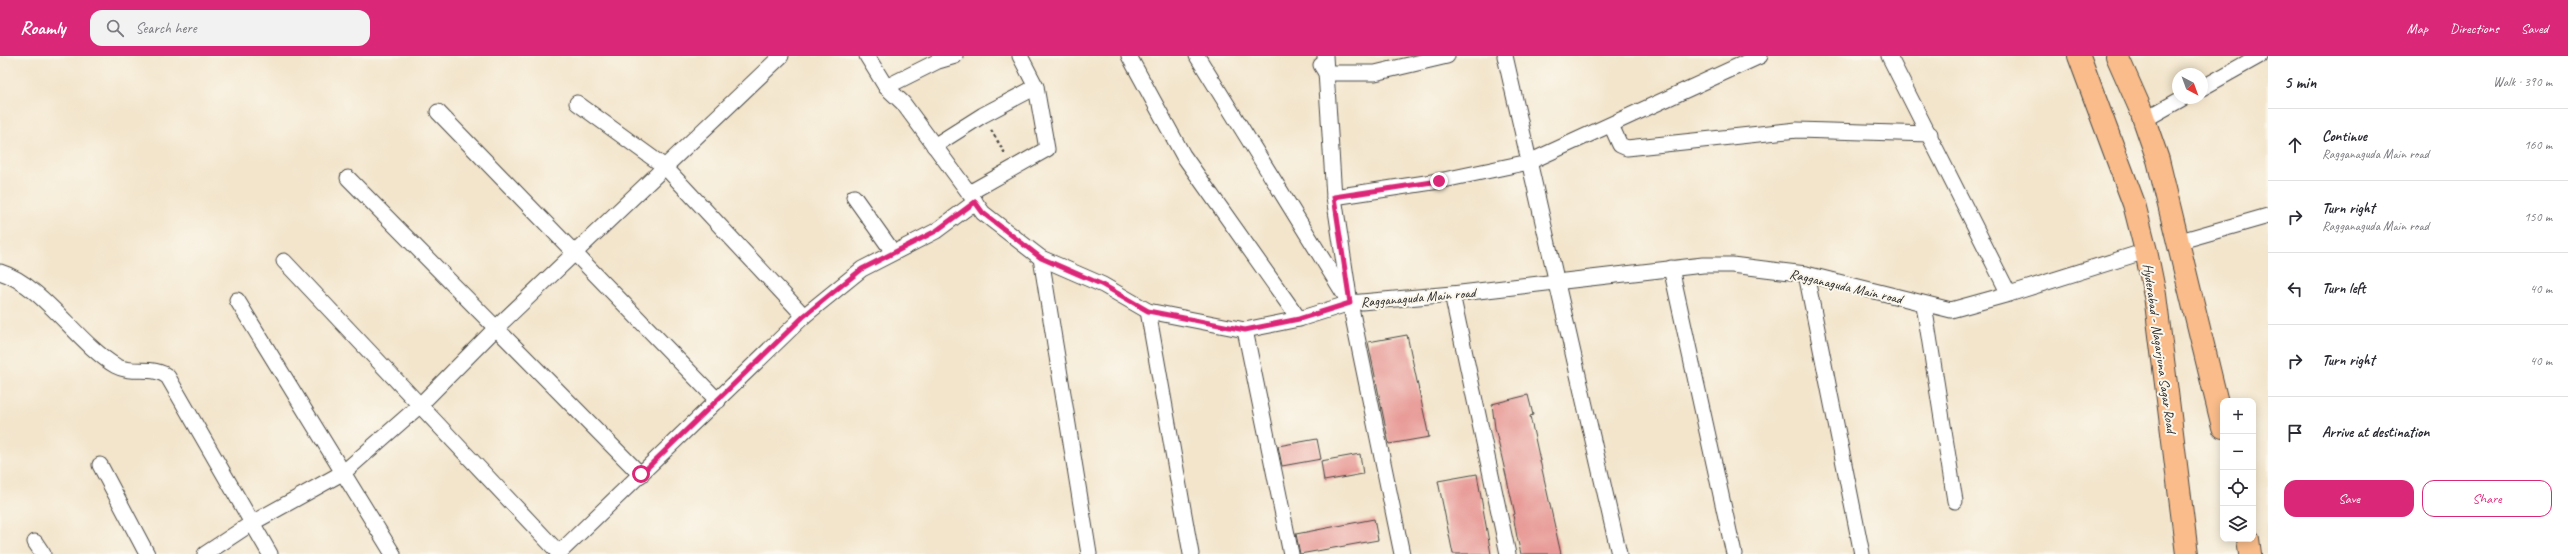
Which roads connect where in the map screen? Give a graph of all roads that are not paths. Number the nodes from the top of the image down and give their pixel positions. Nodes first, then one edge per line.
1 (782, 56) edge
2 (867, 56) edge
3 (955, 56) edge
4 (1020, 56) edge
5 (1129, 56) edge
6 (1197, 56) edge
7 (1315, 56) edge
8 (1325, 56) edge
9 (1447, 56) edge
10 (1505, 56) edge
11 (1760, 56) edge
12 (1889, 56) edge
13 (2079, 56) edge
14 (2117, 56) edge
15 (2259, 56) edge
16 (1326, 73) junction
17 (2208, 85) edge
18 (886, 87) junction
19 (1036, 87) junction
20 (577, 103) dead end
21 (2173, 104) edge
22 (438, 112) dead end
23 (2144, 120) junction
24 (1611, 125) junction
25 (1930, 134) junction
26 (934, 146) junction
27 (1529, 162) junction
28 (665, 167) junction
29 (348, 178) dead end
30 (854, 197) dead end
31 (1334, 197) junction
32 (972, 198) junction
33 (2268, 216) edge
34 (2177, 242) junction
35 (2146, 251) junction
36 (576, 252) junction
37 (893, 252) junction
38 (1041, 258) junction
39 (284, 261) dead end
40 (1671, 268) junction
41 (0, 272) edge
42 (1806, 274) junction
43 (1557, 282) junction
44 (1452, 294) junction
45 (2009, 294) junction
46 (237, 300) dead end
47 (1350, 303) junction
48 (1924, 305) junction
49 (1148, 311) junction
50 (804, 316) junction
51 (1299, 319) junction
52 (496, 328) junction
53 (1245, 330) junction
54 (718, 401) junction
55 (419, 406) junction
56 (2220, 415) edge
57 (100, 465) dead end
58 (344, 472) junction
59 (641, 474) junction
60 (1955, 501) dead end
61 (252, 523) junction
62 (2248, 542) edge
63 (558, 553) edge
64 (147, 554) edge
65 (205, 554) edge
66 (270, 554) edge
67 (393, 554) edge
68 (1090, 554) edge
69 (1191, 554) edge
70 (1291, 554) edge
71 (1402, 554) edge
72 (1508, 554) edge
73 (1619, 554) edge
74 (1734, 554) edge
75 (1862, 554) edge
76 (2187, 554) edge
77 (2250, 554) edge

1 - 28 street
2 - 18 street, Ragganaguda Main road
3 - 18 street
4 - 19 street
5 - 51 street
6 - 47 street
7 - 16 street
8 - 16 street
9 - 16 street
10 - 27 street
11 - 24 street
12 - 25 street
13 - 35 main road, Hyderabad - Nagarjuna Sagar Road
14 - 23 main road
15 - 17 street
16 - 31 street
18 - 26 street, Ragganaguda Main road
19 - 26 street
19 - 32 street
20 - 28 street
21 - 23 street
22 - 36 street
23 - 34 main road
24 - 25 street
24 - 27 street
25 - 45 street
26 - 32 street, Ragganaguda Main road
27 - 31 street
27 - 43 street
28 - 36 street
28 - 50 street
29 - 52 street
30 - 37 street
31 - 47 street
32 - 37 street
32 - 38 street, Ragganaguda Main road
33 - 34 street
34 - 56 main road
35 - 45 street, Ragganaguda Main road
35 - 76 main road, Hyderabad - Nagarjuna Sagar Road
36 - 52 street
36 - 54 street
37 - 50 street
38 - 49 street, Ragganaguda Main road
38 - 68 street
39 - 55 street
40 - 42 street, Ragganaguda Main road
40 - 43 street, Ragganaguda Main road
40 - 74 street
41 - 61 street
42 - 48 street, Ragganaguda Main road
42 - 75 street
43 - 44 street, Ragganaguda Main road
43 - 73 street
44 - 47 street, Ragganaguda Main road
44 - 72 street
45 - 48 street, Ragganaguda Main road
46 - 58 street
47 - 51 street, Ragganaguda Main road
47 - 71 street
48 - 60 street
49 - 53 street, Ragganaguda Main road
49 - 69 street
50 - 54 street
51 - 53 street, Ragganaguda Main road
52 - 55 street
52 - 59 street
53 - 70 street
54 - 59 street
55 - 58 street
55 - 63 street
57 - 64 street
58 - 61 street
58 - 67 street
59 - 63 street
61 - 65 street
61 - 66 street
62 - 77 main road

